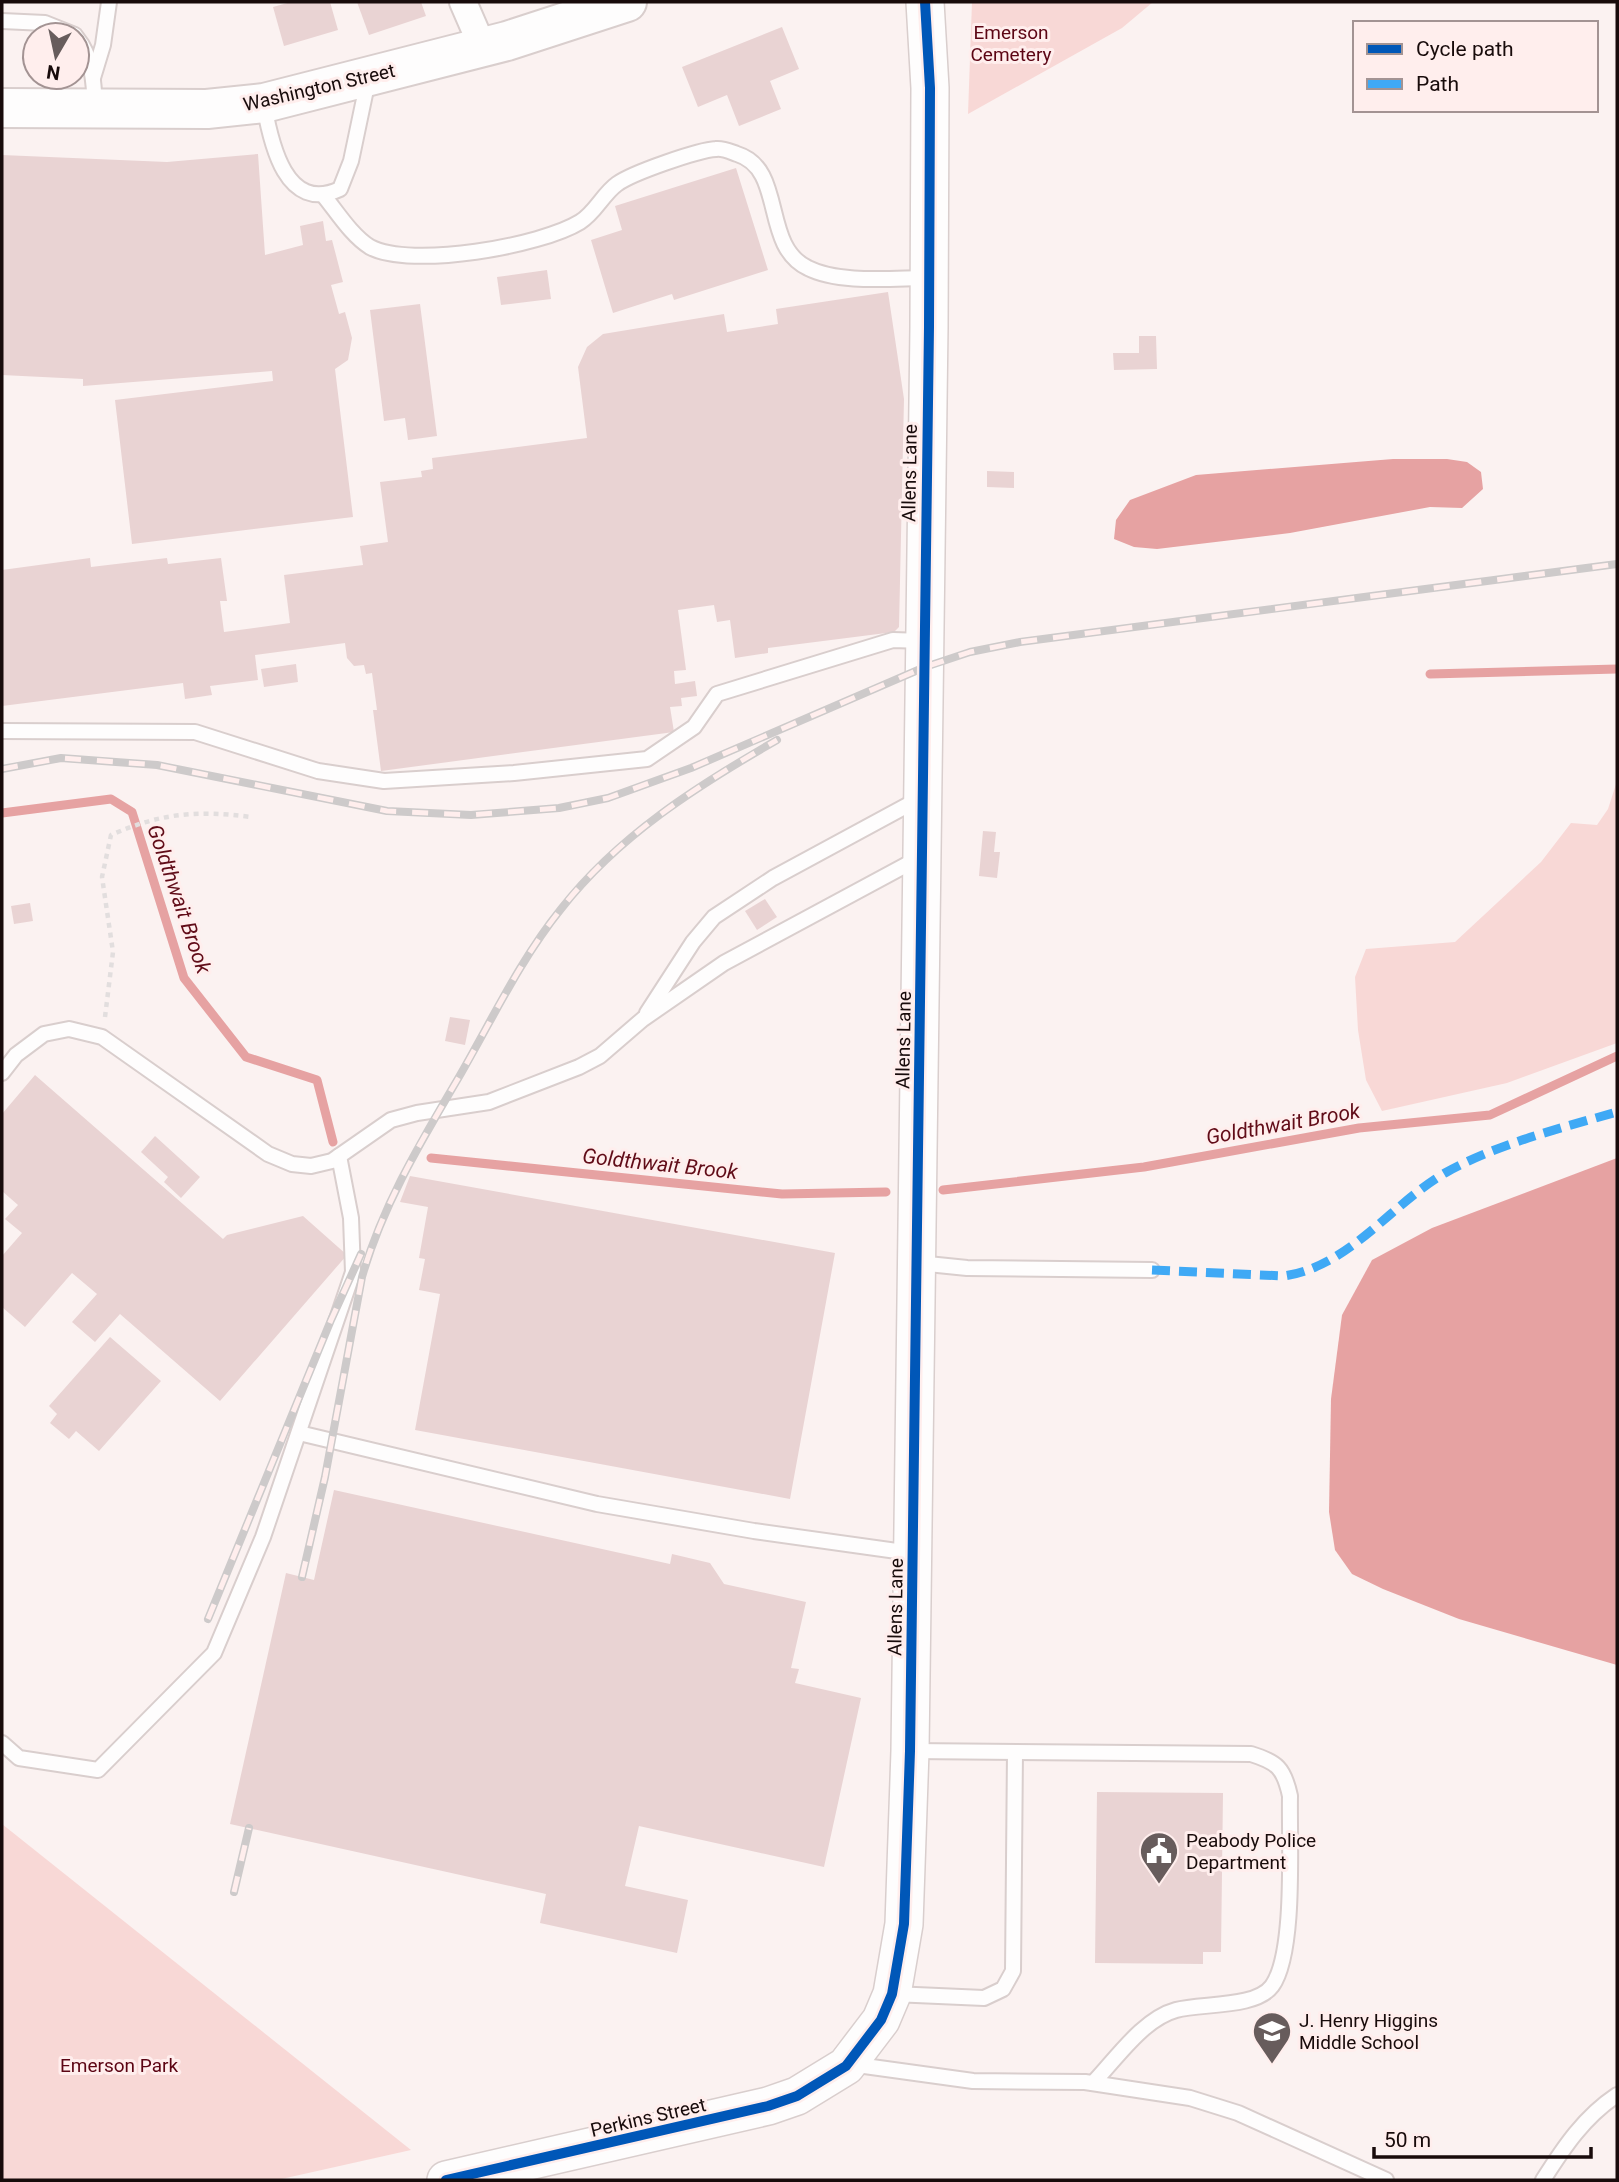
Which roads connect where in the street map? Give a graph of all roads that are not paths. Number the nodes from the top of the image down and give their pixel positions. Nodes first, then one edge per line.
1 (109, 2) edge
2 (463, 2) edge
3 (626, 2) edge
4 (925, 2) edge
5 (2, 22) edge
6 (21, 22) edge
7 (484, 48) junction
8 (369, 76) junction
9 (91, 80) edge
10 (94, 94) junction
11 (264, 103) junction
12 (2, 108) edge
13 (324, 196) junction
14 (929, 278) junction
15 (925, 641) junction
16 (2, 731) edge
17 (923, 797) junction
18 (923, 856) junction
19 (643, 1019) junction
20 (2, 1073) edge
21 (339, 1156) junction
22 (917, 1262) junction
23 (1152, 1270) dead end
24 (299, 1433) junction
25 (913, 1553) junction
26 (2, 1743) edge
27 (910, 1751) junction
28 (1015, 1752) junction
29 (892, 1994) junction
30 (848, 2064) junction
31 (1093, 2083) junction
32 (1617, 2095) edge
33 (507, 2174) edge
34 (446, 2180) edge
35 (1385, 2180) edge
36 (1543, 2180) edge

1 - 10 lane
2 - 7 street
3 - 7 main road, Washington Street
4 - 14 street, Allens Lane
5 - 6 lane
7 - 8 main road, Washington Street
8 - 11 main road, Washington Street
8 - 13 lane
9 - 10 lane
10 - 11 main road, Washington Street
10 - 12 main road, Washington Street
11 - 13 lane
13 - 14 lane
14 - 15 street, Allens Lane
15 - 16 lane
15 - 17 street, Allens Lane
17 - 18 street, Allens Lane
17 - 19 lane
18 - 19 lane
18 - 22 street, Allens Lane
19 - 21 lane
20 - 21 lane
21 - 24 lane
22 - 23 lane
22 - 25 street, Allens Lane
24 - 25 lane
24 - 26 lane
25 - 27 street, Allens Lane
27 - 28 lane
27 - 29 street, Allens Lane
28 - 29 lane
28 - 31 lane
29 - 30 street, Allens Lane
30 - 31 lane
30 - 33 street, Perkins Street
31 - 35 lane
32 - 36 lane
33 - 34 street, Perkins Street

